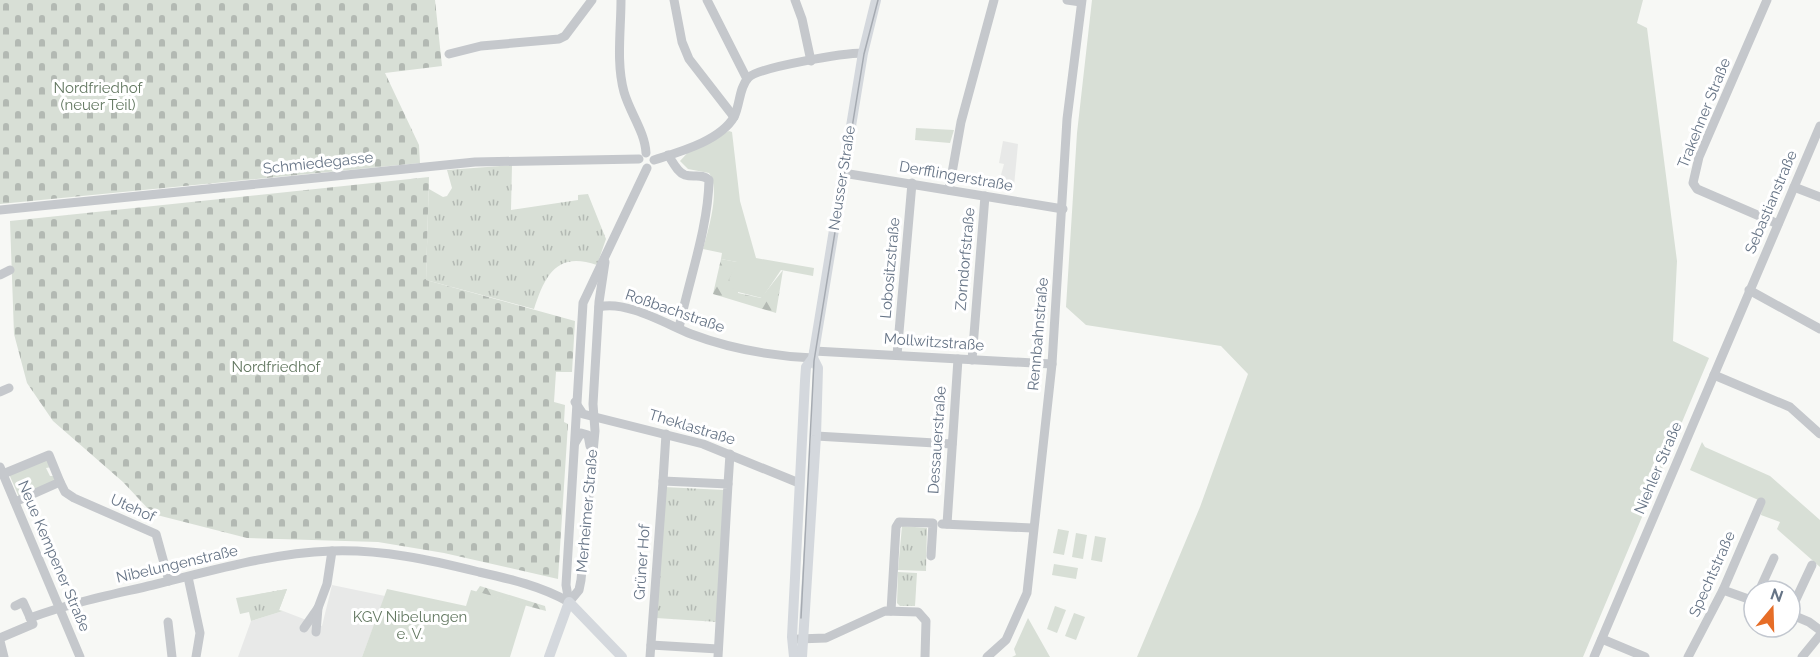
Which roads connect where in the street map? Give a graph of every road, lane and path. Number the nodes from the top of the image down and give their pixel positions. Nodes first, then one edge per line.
1 (592, 0) edge
2 (621, 0) edge
3 (674, 0) edge
4 (707, 0) edge
5 (795, 0) edge
6 (876, 0) edge
7 (994, 0) edge
8 (1067, 0) edge
9 (1767, 0) edge
10 (1082, 1) edge
11 (863, 53) junction
12 (449, 54) dead end
13 (811, 61) junction
14 (747, 79) junction
15 (734, 117) junction
16 (1820, 126) edge
17 (668, 155) junction
18 (643, 156) junction
19 (654, 160) junction
20 (647, 168) junction
21 (843, 173) junction
22 (912, 183) junction
23 (1794, 187) junction
24 (949, 190) junction
25 (985, 196) junction
26 (1820, 197) edge
27 (1063, 209) junction
28 (0, 210) edge
29 (1778, 224) junction
30 (608, 249) junction
31 (10, 270) dead end
32 (0, 275) edge
33 (1749, 290) junction
34 (583, 303) junction
35 (599, 305) junction
36 (679, 328) junction
37 (1820, 329) edge
38 (813, 354) junction
39 (897, 355) junction
40 (958, 359) junction
41 (972, 360) junction
42 (1052, 364) junction
43 (1714, 375) junction
44 (575, 402) junction
45 (594, 416) junction
46 (574, 430) junction
47 (1819, 432) edge
48 (666, 434) junction
49 (816, 436) junction
50 (952, 444) junction
51 (573, 447) junction
52 (730, 454) junction
53 (593, 457) junction
54 (800, 467) junction
55 (1, 470) edge
56 (780, 474) junction
57 (663, 481) junction
58 (60, 482) junction
59 (799, 483) junction
60 (728, 484) junction
61 (10, 491) junction
62 (0, 495) edge
63 (15, 502) junction
64 (1761, 502) dead end
65 (933, 523) junction
66 (947, 524) junction
67 (1032, 528) junction
68 (332, 551) junction
69 (931, 556) dead end
70 (1774, 558) dead end
71 (1812, 565) dead end
72 (188, 577) junction
73 (1764, 579) edge
74 (169, 581) junction
75 (1802, 587) edge
76 (1723, 590) junction
77 (1742, 597) edge
78 (569, 602) junction
79 (15, 606) dead end
80 (59, 607) junction
81 (318, 608) junction
82 (891, 611) junction
83 (30, 618) junction
84 (1802, 619) edge
85 (168, 622) dead end
86 (304, 628) dead end
87 (1820, 630) edge
88 (316, 632) dead end
89 (1820, 635) edge
90 (792, 637) junction
91 (0, 639) edge
92 (1602, 639) junction
93 (804, 640) junction
94 (651, 645) junction
95 (718, 653) edge
96 (4, 657) edge
97 (80, 657) edge
98 (172, 657) edge
99 (196, 657) edge
100 (549, 657) edge
101 (622, 657) edge
102 (650, 657) edge
103 (794, 657) edge
104 (802, 657) edge
105 (925, 657) edge
106 (987, 657) edge
107 (1594, 657) edge
108 (1645, 657) edge
109 (1688, 657) edge
110 (1802, 657) edge

1 - 12 street
2 - 18 street
3 - 15 street
4 - 14 street
5 - 13 street
6 - 11 main road, Neusser Straße
7 - 24 street
8 - 10 street
9 - 29 street, Trakehner Straße
10 - 27 street, Rennbahnstraße
11 - 13 street
11 - 21 main road, Neusser Straße
13 - 14 street
14 - 15 street
15 - 17 street
16 - 23 street, Sebastianstraße
17 - 19 street
17 - 36 street
18 - 19 street
18 - 20 street
18 - 28 street, Schmiedegasse
19 - 20 street
20 - 30 street, Merheimer Straße
21 - 22 street, Derfflingerstraße
21 - 38 main road, Neusser Straße
22 - 24 street, Derfflingerstraße
22 - 39 street, Lobositzstraße
23 - 26 street
23 - 29 street, Sebastianstraße
24 - 25 street, Derfflingerstraße
25 - 27 street, Derfflingerstraße
25 - 41 street, Zorndorfstraße
27 - 42 street, Rennbahnstraße
29 - 33 street, Sebastianstraße
30 - 34 street, Merheimer Straße
30 - 35 street, Merheimer Straße
31 - 32 street
33 - 37 street
33 - 43 street, Niehler Straße
34 - 35 street
34 - 44 street, Merheimer Straße
35 - 36 street, Roßbachstraße
35 - 45 street, Merheimer Straße
36 - 38 street, Roßbachstraße
38 - 39 street, Mollwitzstraße
38 - 49 main road, Neusser Straße
38 - 54 main road, Neusser Straße
39 - 40 street, Mollwitzstraße
40 - 41 street, Mollwitzstraße
40 - 50 street, Dessauerstraße
41 - 42 street, Mollwitzstraße
42 - 67 street, Rennbahnstraße
43 - 47 street
43 - 92 street, Niehler Straße
44 - 45 street
44 - 46 street, Merheimer Straße
45 - 46 street, Merheimer Straße
45 - 48 street, Theklastraße
45 - 53 street, Merheimer Straße
46 - 51 street, Merheimer Straße
48 - 52 street, Theklastraße
48 - 57 street, Grüner Hof
49 - 50 street
49 - 93 main road, Neusser Straße
50 - 66 street, Dessauerstraße
51 - 53 street
51 - 78 street, Merheimer Straße
52 - 56 street, Theklastraße
52 - 60 street
53 - 78 street, Merheimer Straße
54 - 56 street
54 - 59 main road, Neusser Straße
55 - 58 street
55 - 61 street, Neue Kempener Straße
56 - 59 street, Theklastraße
57 - 60 street
57 - 94 street, Grüner Hof
58 - 63 street
58 - 74 street, Utehof
59 - 90 main road, Neusser Straße
60 - 95 street
61 - 62 street
61 - 63 street, Neue Kempener Straße
63 - 80 street, Neue Kempener Straße
64 - 76 street, Spechtstraße
65 - 66 street
65 - 69 street
65 - 82 street
66 - 67 street
67 - 106 street, Rennbahnstraße
68 - 72 street, Nibelungenstraße
68 - 78 street, Nibelungenstraße
68 - 81 street
70 - 73 street
71 - 75 street
72 - 74 street, Nibelungenstraße
72 - 99 street
74 - 80 street, Nibelungenstraße
76 - 77 street
76 - 109 street, Spechtstraße
78 - 100 main road, Merheimer Straße
78 - 101 main road
79 - 83 street
80 - 83 street, Nibelungenstraße
80 - 97 street, Neue Kempener Straße
81 - 86 street
81 - 88 street
82 - 93 street
82 - 105 street
83 - 91 street, Nibelungenstraße
84 - 87 street
85 - 98 street
89 - 110 street
90 - 93 street
90 - 103 main road, Neusser Straße
91 - 96 street
92 - 107 street, Niehler Straße
92 - 108 street
93 - 104 main road, Neusser Straße
94 - 95 street
94 - 102 street, Grüner Hof

